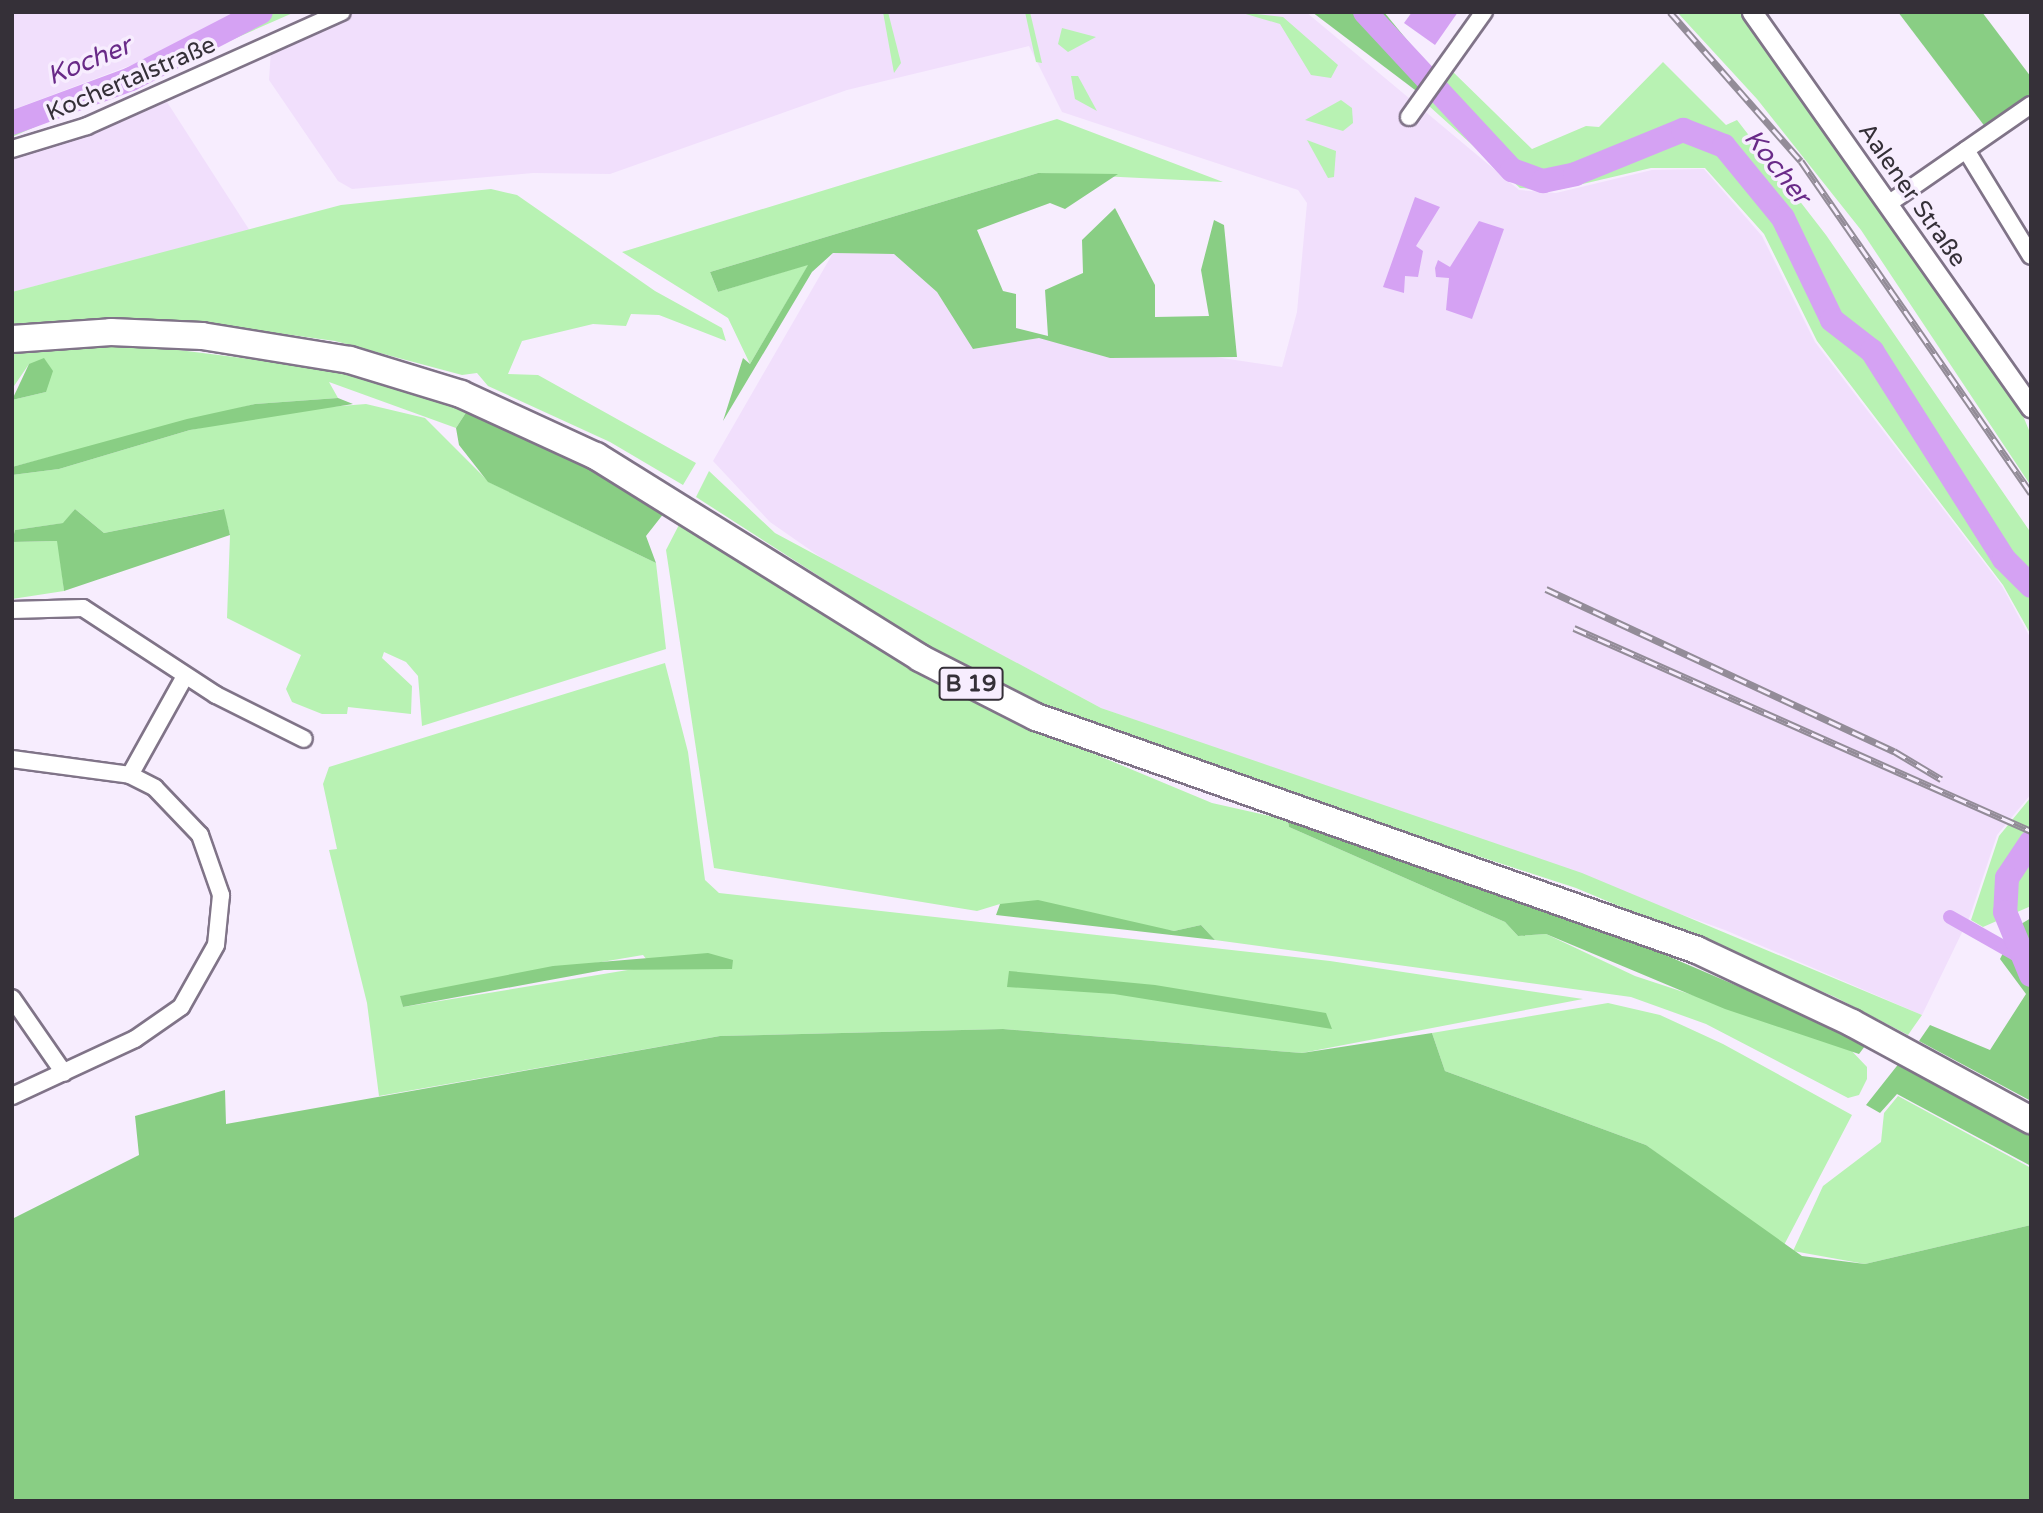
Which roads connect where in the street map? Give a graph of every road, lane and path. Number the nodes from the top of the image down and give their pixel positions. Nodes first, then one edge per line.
1 (342, 12) edge
2 (1484, 12) edge
3 (1760, 15) edge
4 (2031, 105) edge
5 (1409, 117) dead end
6 (12, 149) edge
7 (1966, 150) junction
8 (1888, 204) junction
9 (2031, 256) edge
10 (12, 339) edge
11 (2031, 407) edge
12 (12, 610) edge
13 (185, 676) junction
14 (304, 738) dead end
15 (12, 759) edge
16 (130, 775) junction
17 (12, 998) edge
18 (64, 1073) junction
19 (12, 1096) edge
20 (2031, 1120) edge

1 - 6 street, Kochertalstraße
2 - 5 street
3 - 8 street, Aalener Straße
4 - 7 street
7 - 8 street
7 - 9 street
8 - 11 street, Aalener Straße
10 - 20 highway, B 19
12 - 13 street
13 - 14 street
13 - 16 street
15 - 16 street
16 - 18 street
17 - 18 street
18 - 19 street

